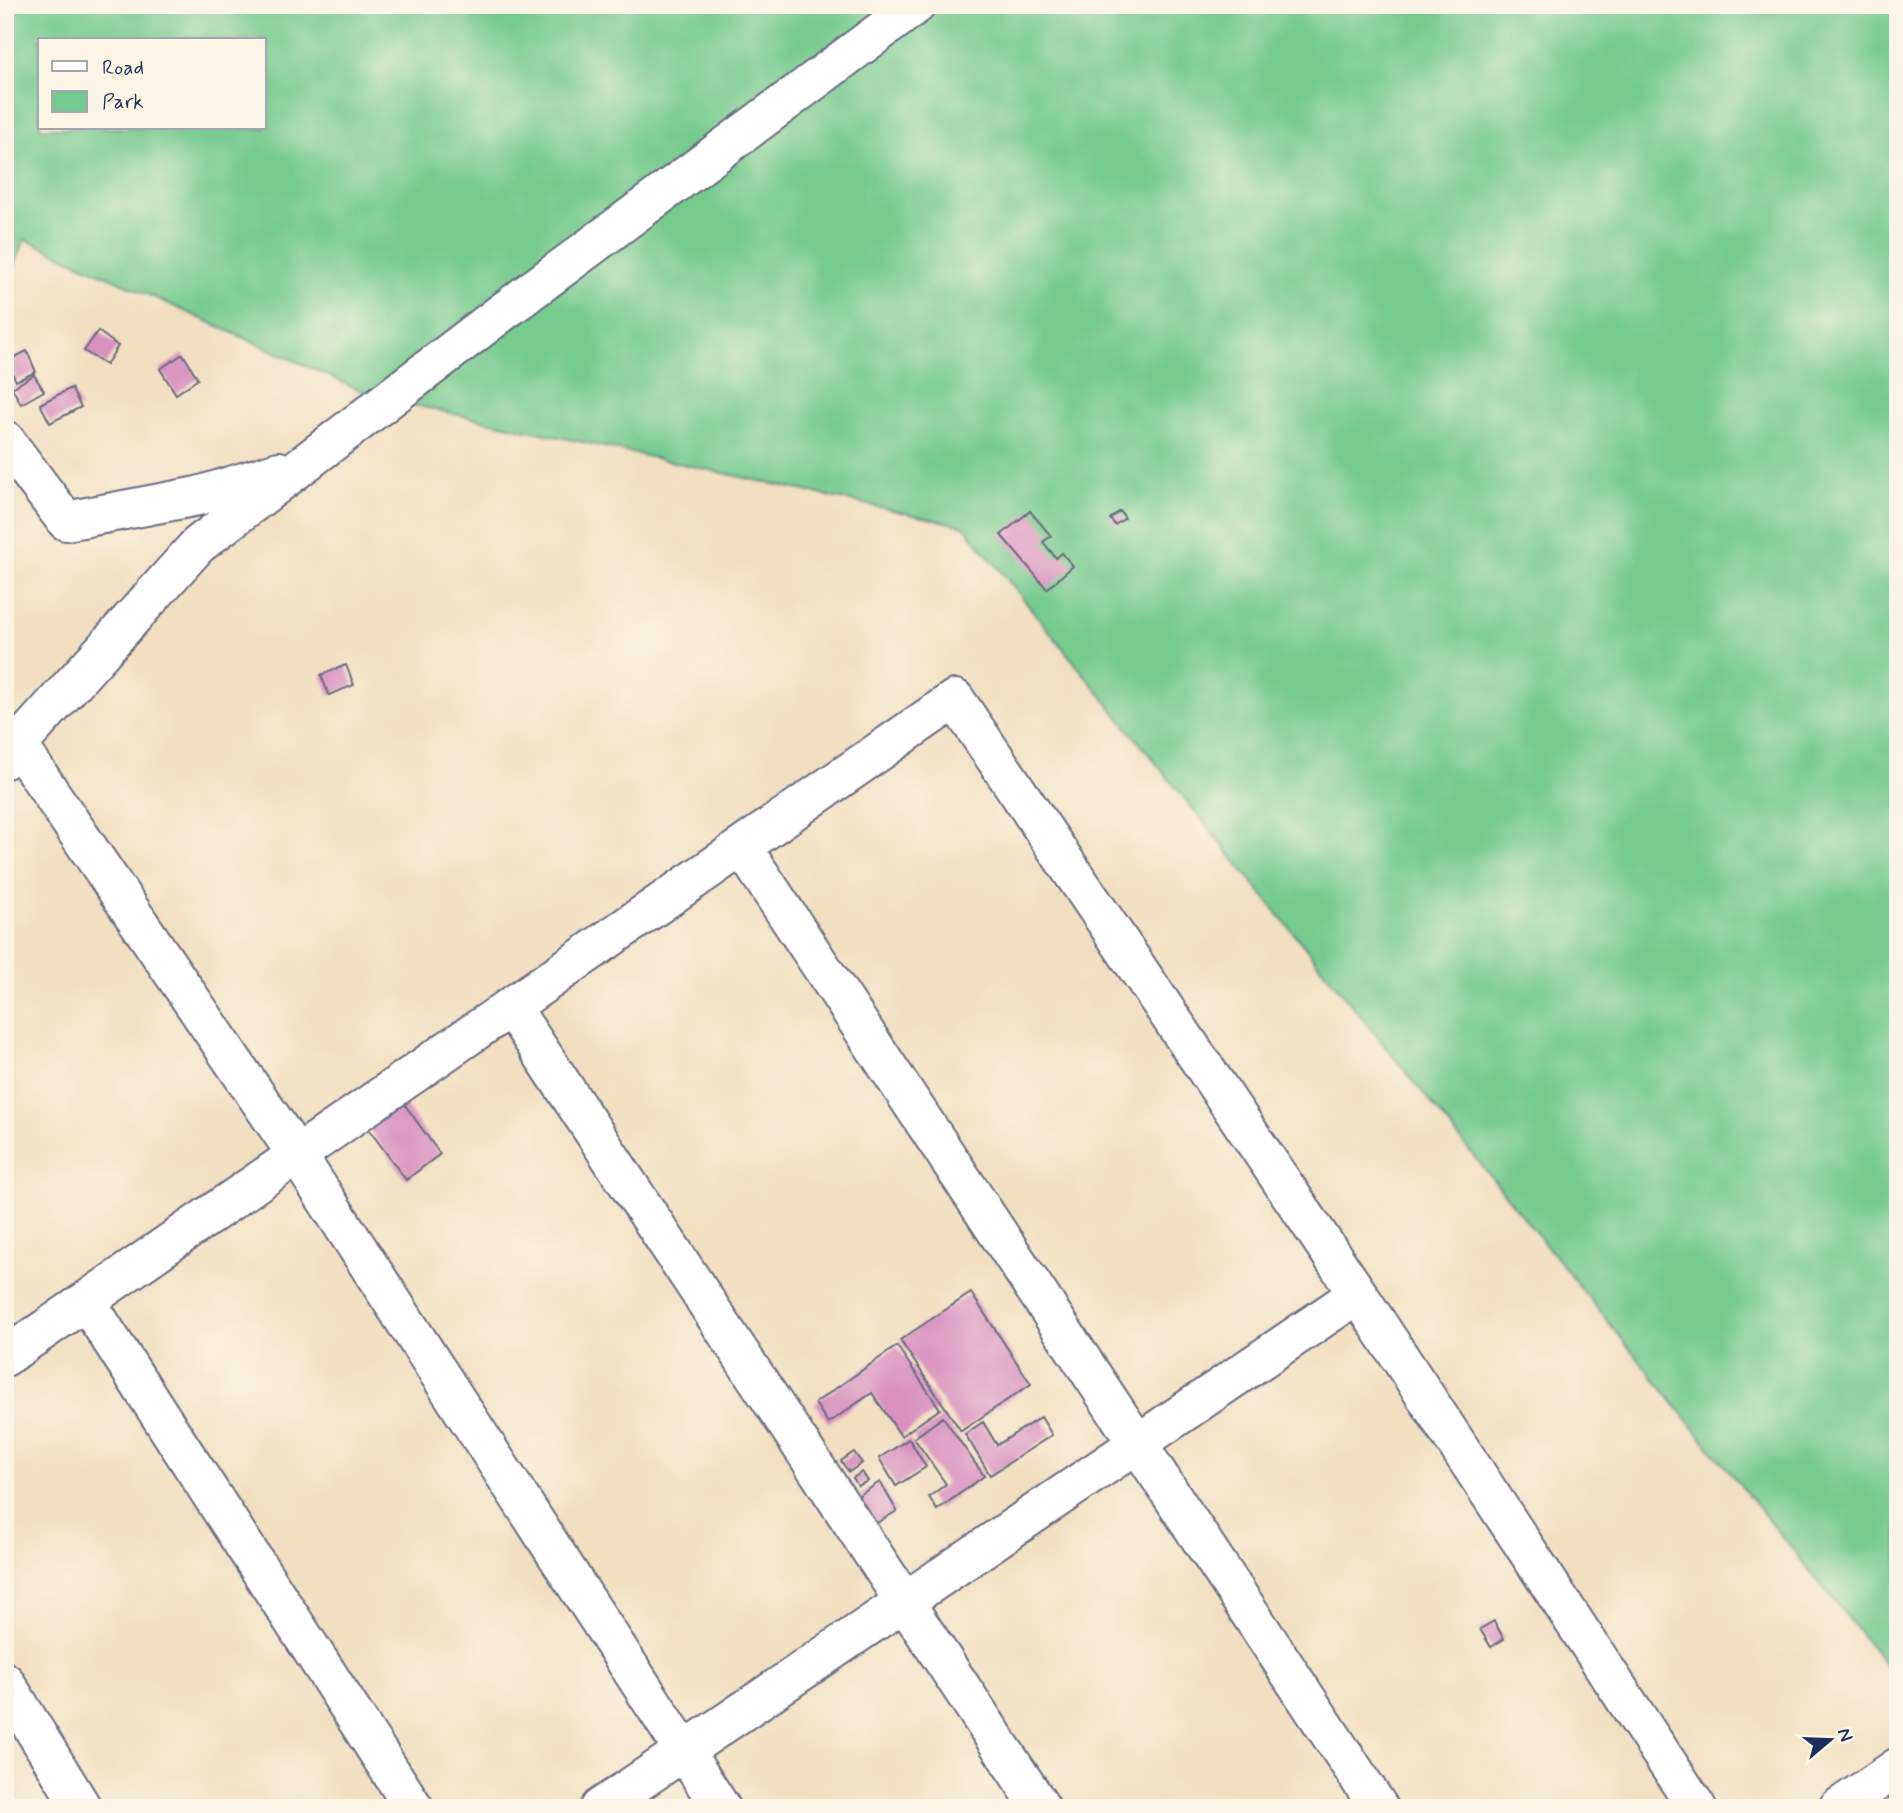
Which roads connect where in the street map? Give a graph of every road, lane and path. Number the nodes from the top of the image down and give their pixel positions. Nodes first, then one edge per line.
1 (916, 5) edge
2 (5, 440) edge
3 (304, 463) junction
4 (12, 752) edge
5 (742, 847) junction
6 (511, 1007) junction
7 (297, 1154) junction
8 (1358, 1294) junction
9 (86, 1301) junction
10 (5, 1357) edge
11 (1137, 1443) junction
12 (904, 1601) junction
13 (5, 1682) edge
14 (684, 1751) junction
15 (1898, 1767) edge
16 (82, 1808) edge
17 (414, 1808) edge
18 (600, 1808) edge
19 (720, 1808) edge
20 (1041, 1808) edge
21 (1379, 1808) edge
22 (1697, 1808) edge
23 (1838, 1808) edge

1 - 3 street
2 - 3 street
3 - 4 street
4 - 7 street
5 - 6 street
5 - 8 street
5 - 11 street
6 - 7 street
6 - 12 street
7 - 9 street
7 - 14 street
8 - 11 street
8 - 22 street
9 - 10 street
9 - 17 street
11 - 12 street
11 - 21 street
12 - 14 street
12 - 20 street
13 - 16 street
14 - 18 street
14 - 19 street
15 - 23 street

